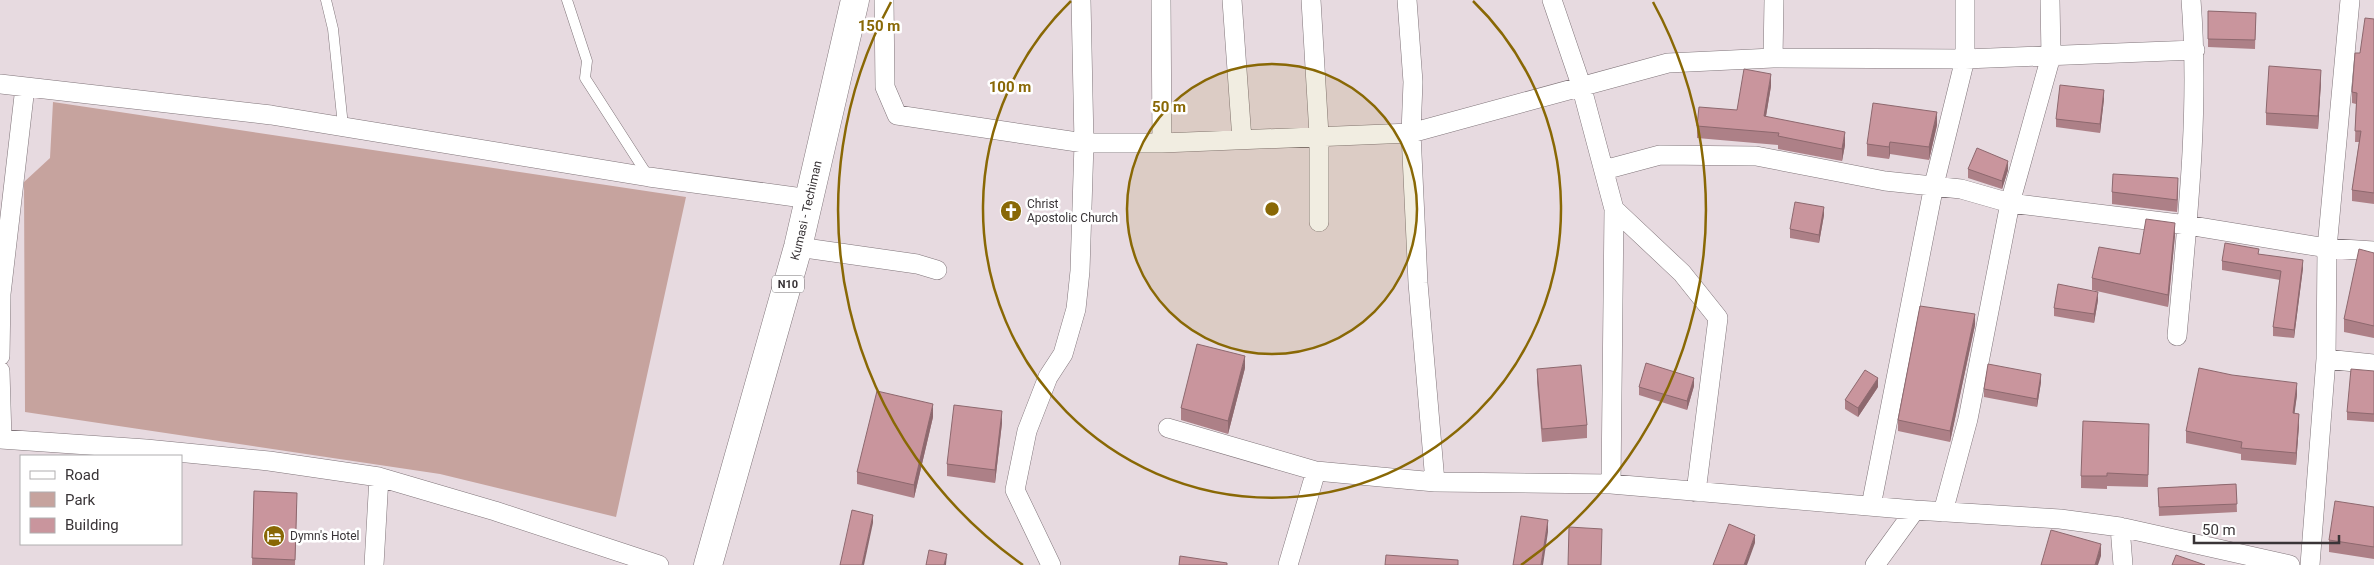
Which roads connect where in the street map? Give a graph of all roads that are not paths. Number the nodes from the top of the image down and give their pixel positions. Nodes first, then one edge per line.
1 (326, 0) edge
2 (567, 0) edge
3 (855, 0) edge
4 (884, 0) edge
5 (1081, 0) edge
6 (1161, 0) edge
7 (1232, 0) edge
8 (1311, 0) edge
9 (1407, 0) edge
10 (1552, 0) edge
11 (1774, 0) edge
12 (1965, 0) edge
13 (2050, 0) edge
14 (2191, 0) edge
15 (2350, 0) edge
16 (2195, 50) junction
17 (2051, 56) junction
18 (1773, 58) junction
19 (1965, 59) junction
20 (0, 84) edge
21 (1581, 85) junction
22 (25, 87) junction
23 (343, 126) junction
24 (1412, 133) junction
25 (1319, 135) junction
26 (1242, 140) junction
27 (1084, 143) junction
28 (1162, 143) junction
29 (1604, 170) junction
30 (649, 177) junction
31 (1934, 185) junction
32 (810, 200) junction
33 (2010, 203) junction
34 (1614, 209) junction
35 (1319, 222) dead end
36 (2187, 225) junction
37 (798, 248) junction
38 (2327, 248) junction
39 (2374, 251) edge
40 (937, 270) dead end
41 (2177, 336) dead end
42 (0, 356) edge
43 (2326, 358) junction
44 (2374, 364) edge
45 (0, 371) edge
46 (1168, 428) dead end
47 (1, 439) edge
48 (1316, 471) junction
49 (379, 476) junction
50 (1435, 482) junction
51 (1611, 484) junction
52 (1696, 492) junction
53 (1870, 506) junction
54 (1916, 510) junction
55 (1943, 512) junction
56 (2120, 527) junction
57 (374, 565) edge
58 (659, 565) edge
59 (708, 565) edge
60 (1051, 565) edge
61 (1288, 565) edge
62 (1875, 565) edge
63 (2122, 565) edge
64 (2290, 565) edge
65 (2310, 565) edge

1 - 23 lane
2 - 30 lane
3 - 32 highway, Kumasi - Techiman / N10
4 - 27 street
5 - 27 street
6 - 28 street
7 - 26 street
8 - 25 street
9 - 24 street
10 - 21 street
11 - 18 street
12 - 19 street
13 - 17 street
14 - 16 street
15 - 38 street
16 - 17 street
16 - 36 street
17 - 19 street
17 - 33 street
18 - 19 street
18 - 21 street
19 - 31 street
20 - 22 street
21 - 24 street
21 - 29 street
22 - 23 street
22 - 42 street
23 - 30 street
24 - 25 street
24 - 50 street
25 - 26 street
25 - 35 street
26 - 28 street
27 - 28 street
27 - 60 street
29 - 31 street
29 - 34 street
30 - 32 street
31 - 33 street
31 - 53 street
32 - 37 highway, Kumasi - Techiman / N10
33 - 36 street
33 - 55 street
34 - 51 street
34 - 52 street
36 - 38 street
36 - 41 street
37 - 40 street
37 - 59 highway, Kumasi - Techiman / N10
38 - 39 street
38 - 43 street
43 - 44 street
43 - 65 street
45 - 47 street
46 - 48 street
47 - 49 street
48 - 50 street
48 - 61 street
49 - 57 street
49 - 58 street
50 - 51 street
51 - 52 street
52 - 53 street
53 - 54 street
54 - 55 street
54 - 62 street
55 - 56 street
56 - 63 street
56 - 64 street

